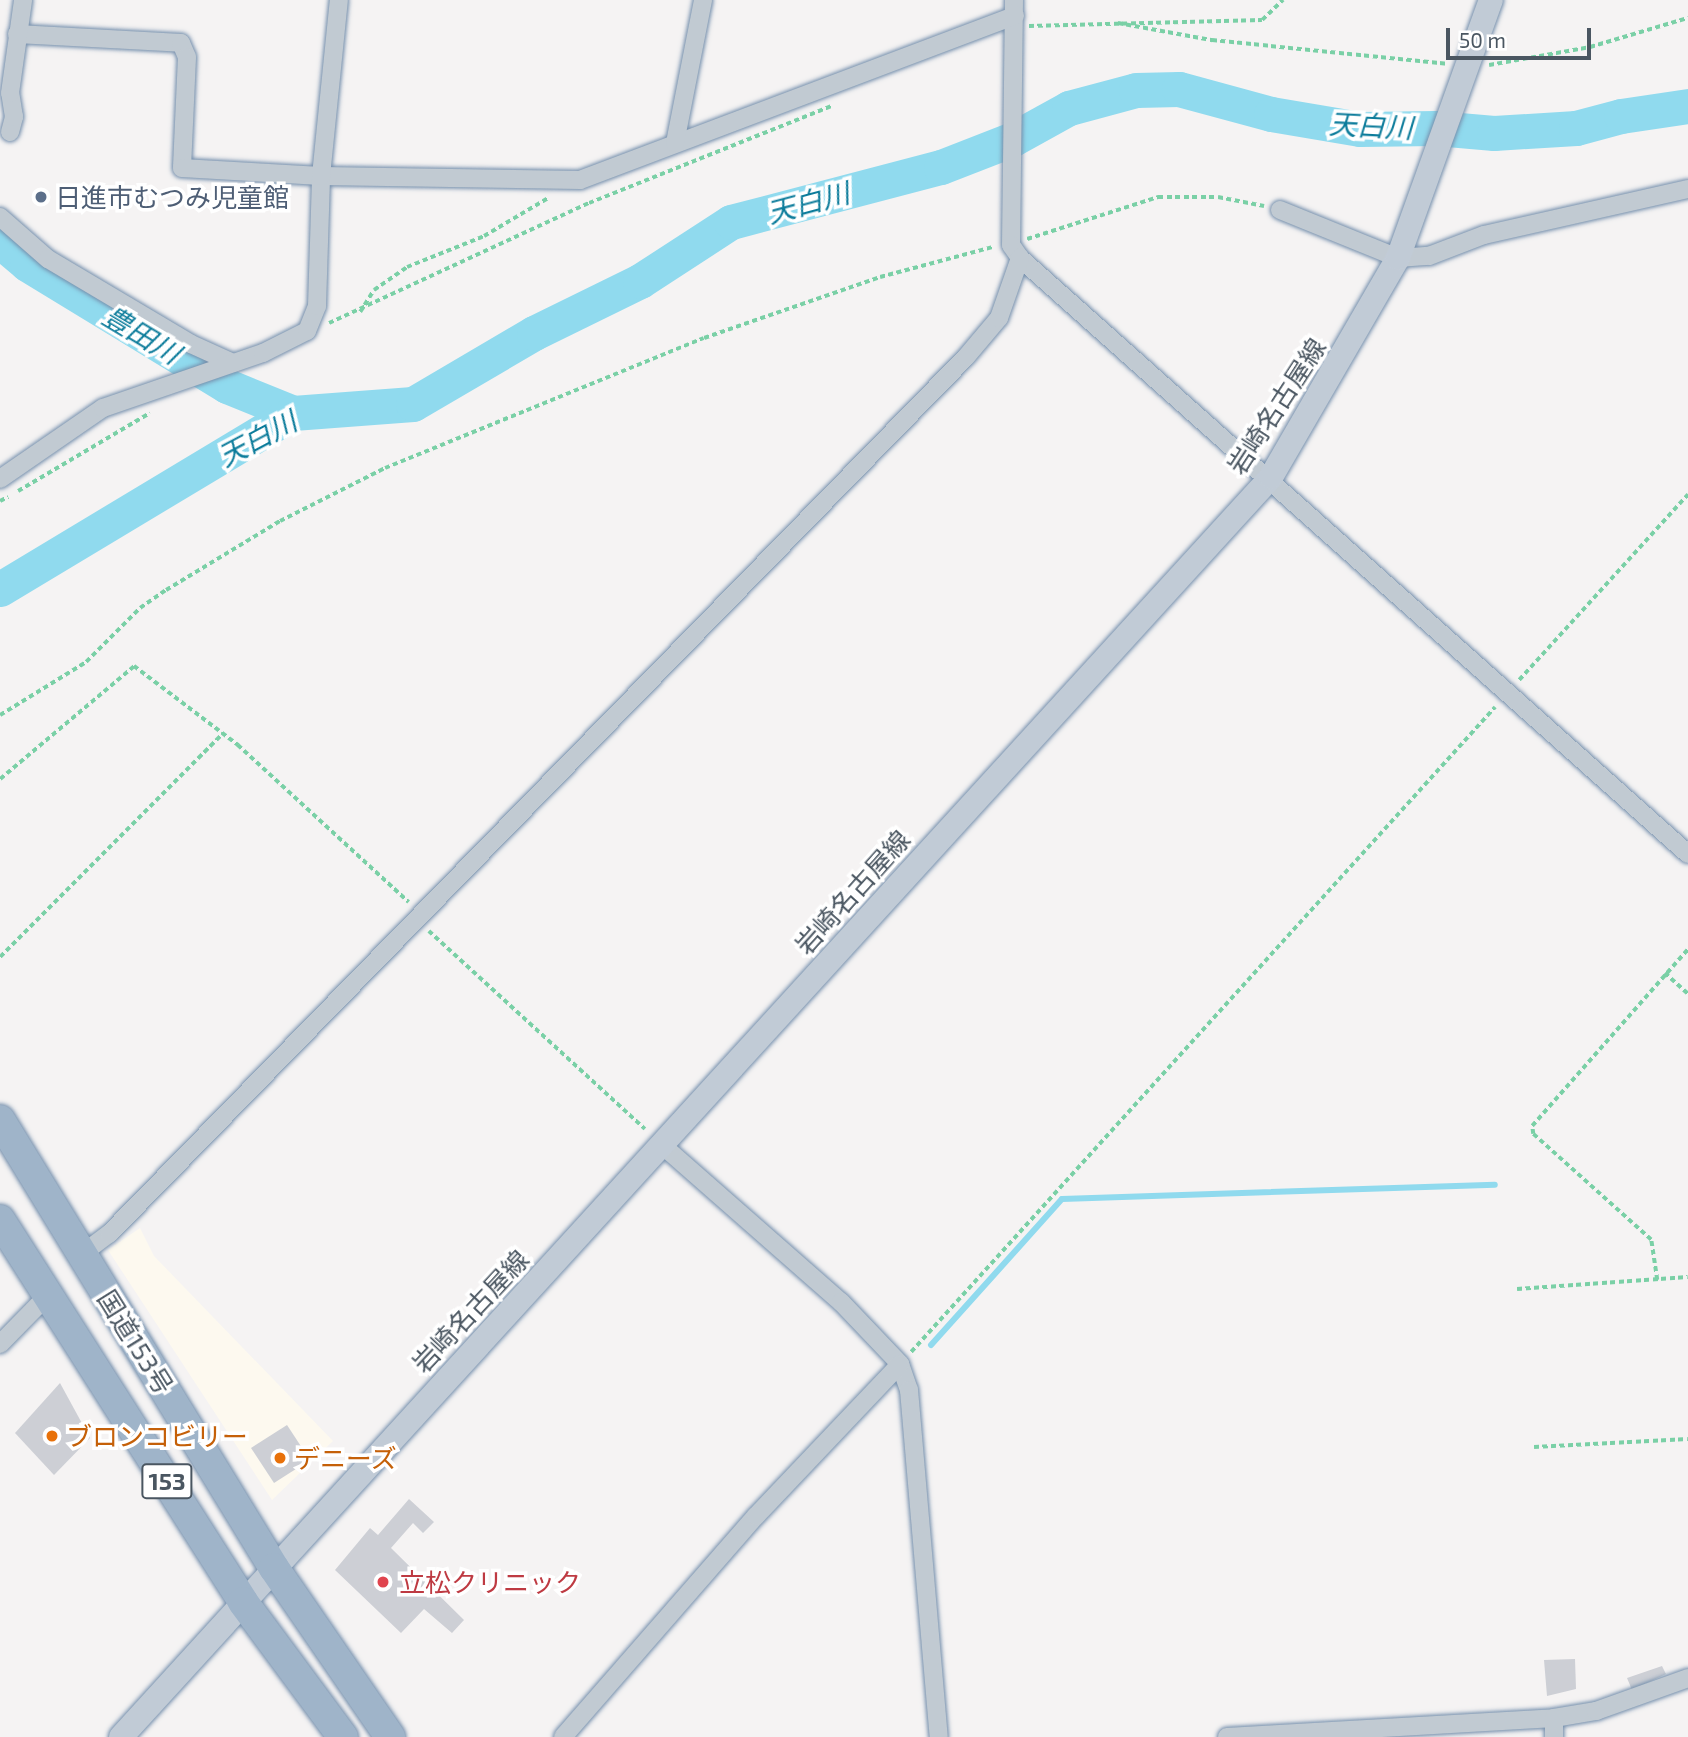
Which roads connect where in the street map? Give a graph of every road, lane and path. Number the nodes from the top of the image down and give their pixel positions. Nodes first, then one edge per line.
1 (23, 0) edge
2 (339, 0) edge
3 (703, 0) edge
4 (1283, 0) edge
5 (1491, 0) edge
6 (1688, 18) edge
7 (1015, 20) edge
8 (1109, 21) junction
9 (18, 34) junction
10 (1590, 47) dead end
11 (1339, 53) dead end
12 (843, 102) dead end
13 (9, 132) dead end
14 (675, 143) junction
15 (321, 176) junction
16 (562, 180) junction
17 (1688, 189) edge
18 (1280, 210) joint
19 (0, 217) edge
20 (1014, 245) junction
21 (1398, 258) junction
22 (360, 312) junction
23 (307, 331) junction
24 (229, 365) junction
25 (162, 406) dead end
26 (1270, 477) junction
27 (0, 479) edge
28 (1688, 494) edge
29 (0, 501) edge
30 (1508, 692) junction
31 (0, 715) edge
32 (223, 733) junction
33 (0, 779) edge
34 (1688, 854) edge
35 (420, 918) junction
36 (1688, 949) edge
37 (0, 957) edge
38 (1665, 973) junction
39 (1688, 994) edge
40 (0, 1120) edge
41 (663, 1145) junction
42 (0, 1220) edge
43 (82, 1254) junction
44 (1688, 1277) edge
45 (1657, 1280) junction
46 (1517, 1289) dead end
47 (50, 1293) junction
48 (0, 1344) edge
49 (900, 1364) junction
50 (1688, 1439) edge
51 (1534, 1447) dead end
52 (274, 1568) junction
53 (243, 1602) junction
54 (1688, 1678) edge
55 (1554, 1718) junction
56 (121, 1737) edge
57 (343, 1737) edge
58 (390, 1737) edge
59 (563, 1737) edge
60 (939, 1737) edge
61 (1227, 1737) edge
62 (1554, 1737) edge

1 - 9 street
2 - 15 street
3 - 14 street
4 - 8 path
5 - 21 main road, 岩崎名古屋線
6 - 10 path
7 - 8 path
7 - 14 street
7 - 20 street
8 - 11 path
9 - 13 street
9 - 15 street
12 - 22 path
14 - 16 street
15 - 16 street
15 - 23 street
16 - 22 path
17 - 21 street
18 - 20 path
18 - 21 street
19 - 24 street
20 - 26 street
20 - 31 path
20 - 35 street
21 - 26 main road, 岩崎名古屋線
22 - 23 path
23 - 24 street
24 - 27 street
25 - 29 path
26 - 30 street
26 - 41 main road, 岩崎名古屋線
28 - 30 path
30 - 34 street
30 - 49 path
32 - 33 path
32 - 35 path
32 - 37 path
35 - 41 path
35 - 43 street
36 - 38 path
38 - 39 path
38 - 45 path
40 - 43 highway, 国道153号 / 153
41 - 49 street
41 - 52 main road, 岩崎名古屋線
42 - 47 highway, 国道153号 / 153
43 - 52 highway, 国道153号 / 153
44 - 45 path
45 - 46 path
47 - 48 street
47 - 53 highway, 国道153号 / 153
49 - 59 street
49 - 60 street
50 - 51 path
52 - 53 main road, 岩崎名古屋線
52 - 58 highway, 国道153号 / 153
53 - 56 main road, 岩崎名古屋線
53 - 57 highway, 国道153号 / 153
54 - 55 street
55 - 61 street
55 - 62 street

